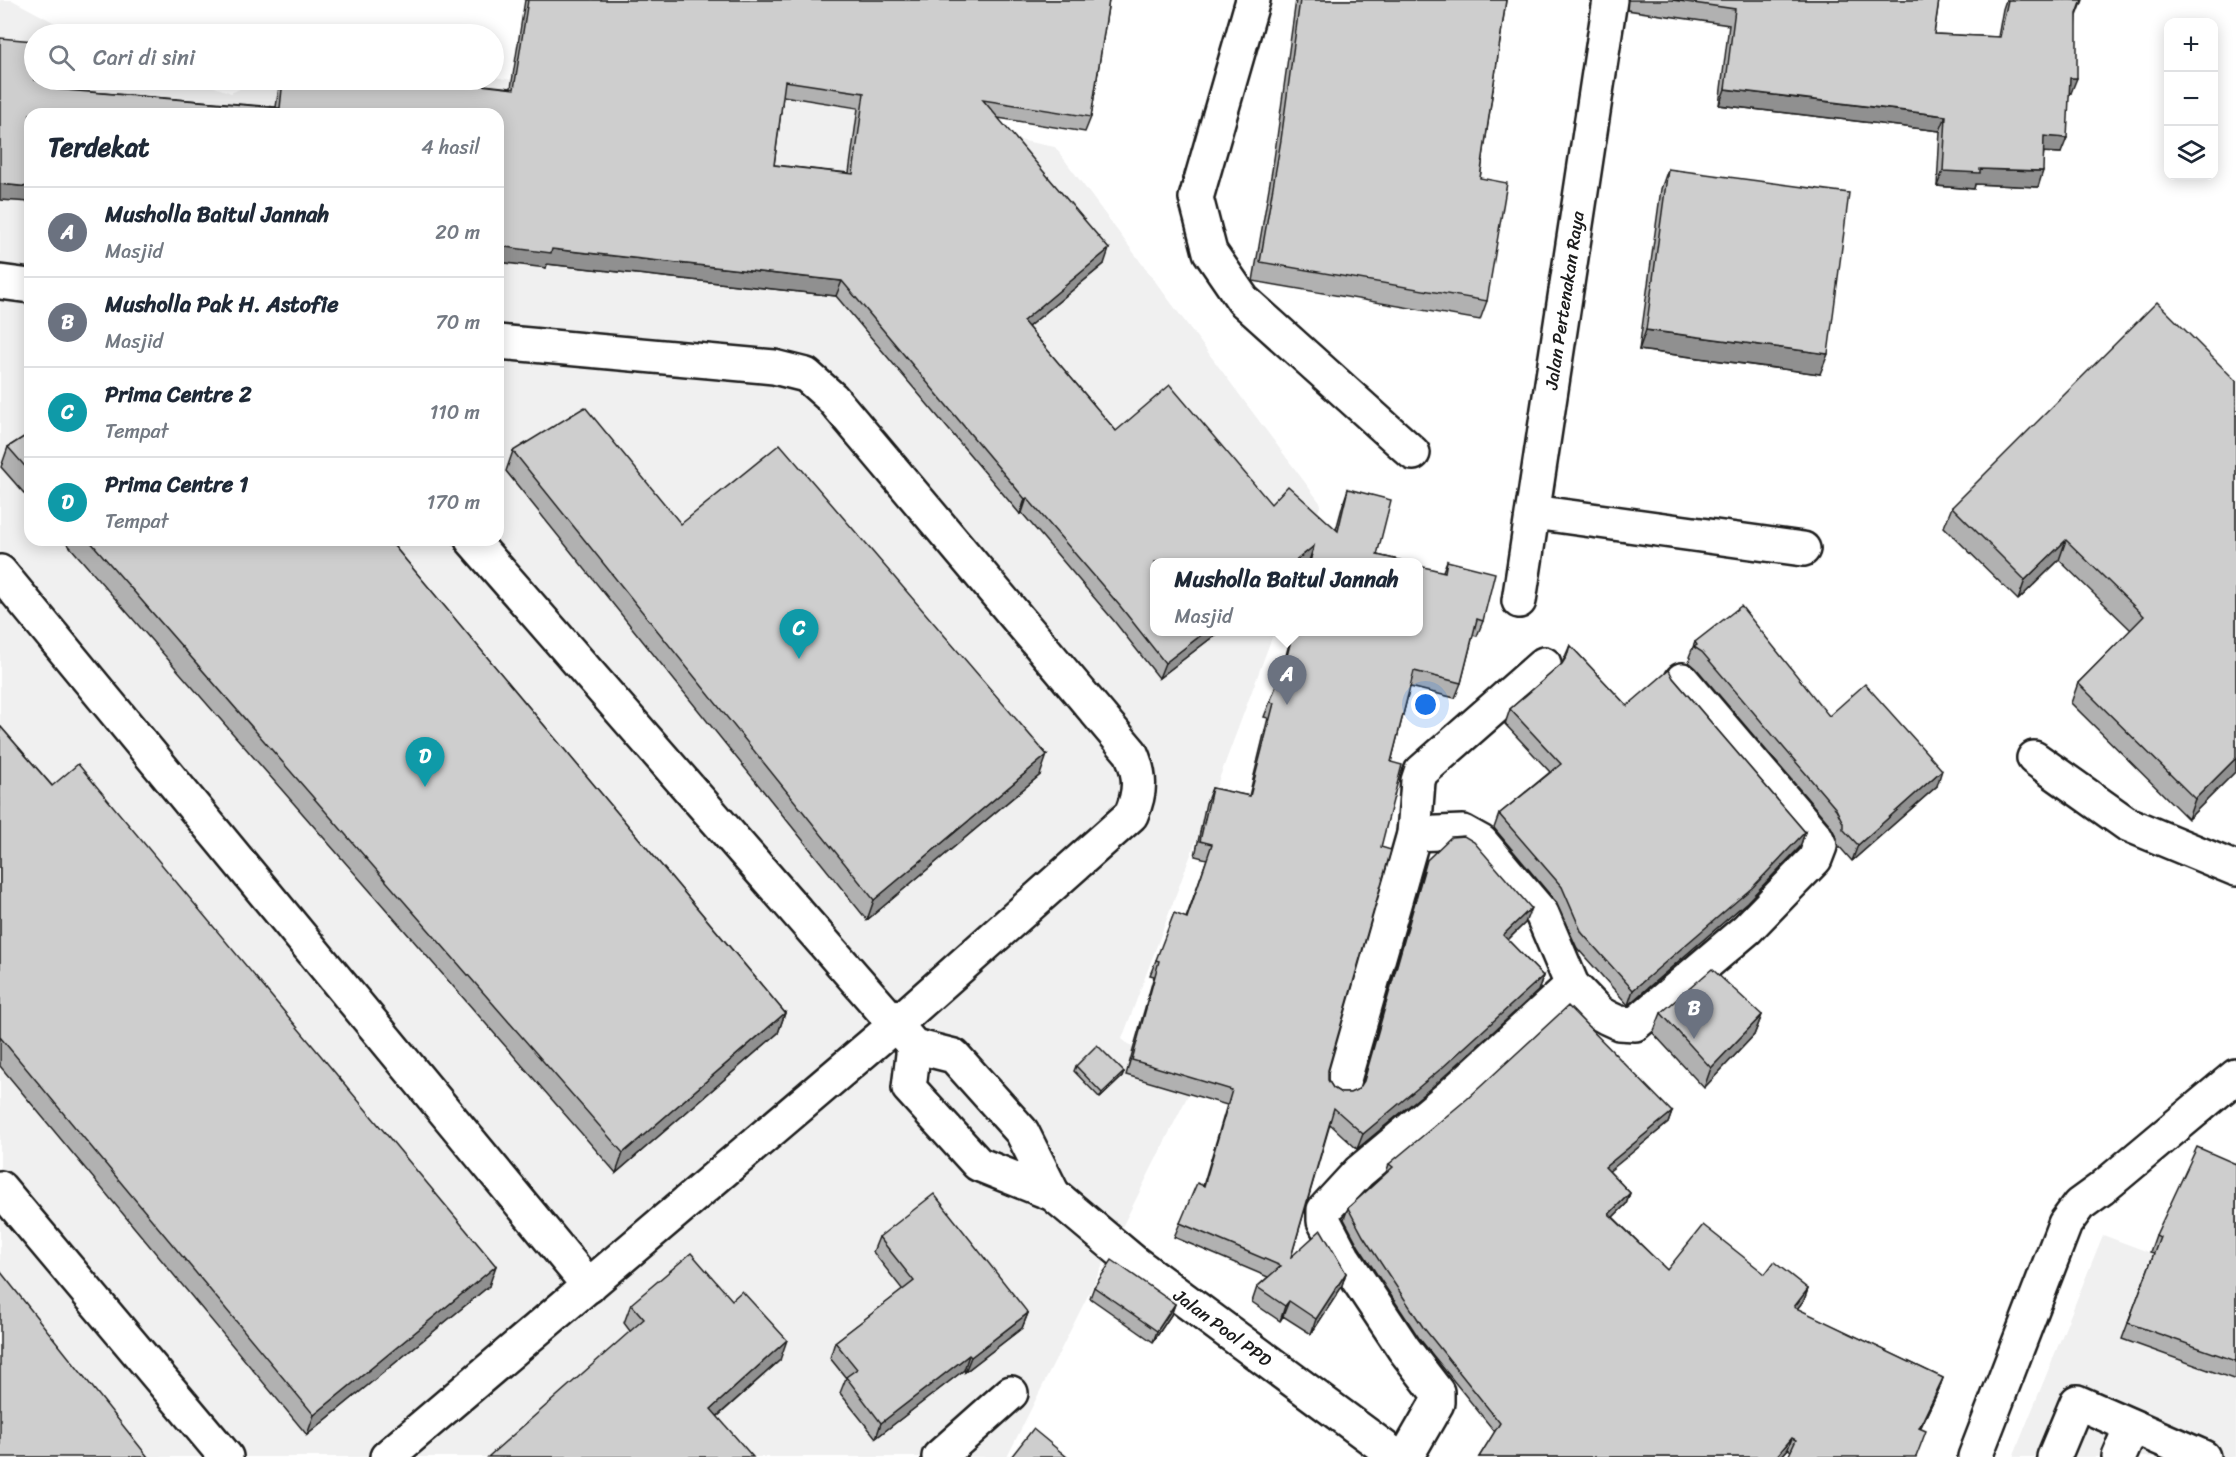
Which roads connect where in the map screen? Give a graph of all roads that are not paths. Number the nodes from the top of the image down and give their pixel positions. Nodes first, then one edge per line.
1 (1253, 0) edge
2 (1610, 0) edge
3 (0, 282) edge
4 (24, 285) edge
5 (504, 343) edge
6 (1413, 453) dead end
7 (1533, 512) junction
8 (477, 546) edge
9 (1803, 549) dead end
10 (0, 572) edge
11 (1519, 601) dead end
12 (1544, 664) dead end
13 (1682, 680) dead end
14 (2034, 758) dead end
15 (1414, 834) junction
16 (2236, 869) edge
17 (1572, 985) junction
18 (905, 1036) junction
19 (2236, 1076) edge
20 (1341, 1090) edge
21 (0, 1188) edge
22 (1053, 1194) junction
23 (589, 1286) junction
24 (1011, 1393) dead end
25 (2132, 1427) junction
26 (402, 1452) edge
27 (226, 1457) edge
28 (939, 1457) edge
29 (1397, 1457) edge
30 (1406, 1457) edge
31 (1975, 1457) edge
32 (2054, 1457) edge
33 (2119, 1457) edge
34 (2203, 1457) edge

1 - 6 street
2 - 7 street, Jalan Pertenakan Raya
3 - 4 street
5 - 18 street
7 - 9 street
7 - 11 street, Jalan Pertenakan Raya
8 - 18 street
10 - 23 street
12 - 15 street
13 - 17 street
14 - 16 street
15 - 17 street
15 - 20 street
17 - 30 street
18 - 22 street, Jalan Pool PPD
18 - 22 street, Jalan Pool PPD
18 - 23 street
19 - 31 street
21 - 27 street
22 - 29 street, Jalan Pool PPD
23 - 26 street
24 - 28 street
25 - 32 street
25 - 33 street
25 - 34 street

